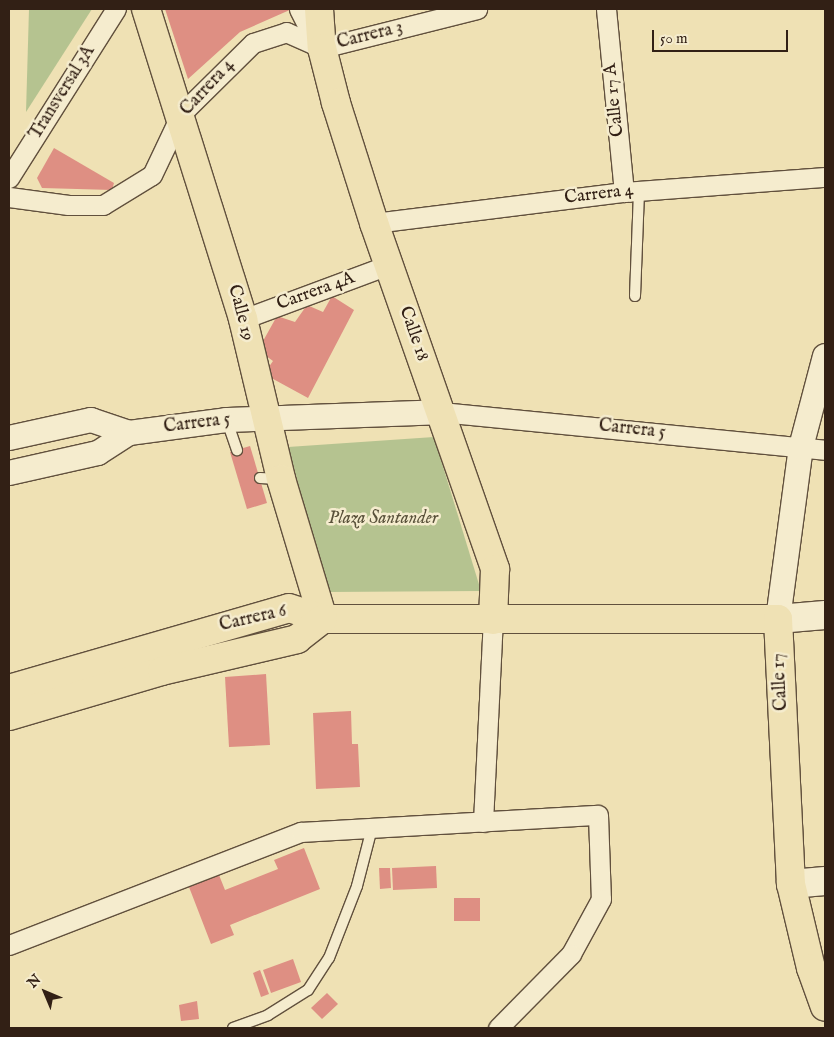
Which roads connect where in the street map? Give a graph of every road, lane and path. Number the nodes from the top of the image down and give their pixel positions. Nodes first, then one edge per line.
1 (116, 9) edge
2 (146, 9) edge
3 (302, 9) edge
4 (319, 9) edge
5 (477, 9) edge
6 (606, 9) edge
7 (322, 48) junction
8 (181, 114) junction
9 (825, 177) edge
10 (9, 178) edge
11 (631, 191) junction
12 (9, 197) edge
13 (374, 223) junction
14 (388, 265) junction
15 (635, 296) dead end
16 (243, 318) junction
17 (825, 356) edge
18 (440, 412) junction
19 (265, 417) junction
20 (226, 420) junction
21 (129, 433) junction
22 (9, 438) edge
23 (801, 447) junction
24 (237, 450) dead end
25 (825, 450) edge
26 (9, 473) edge
27 (825, 616) edge
28 (324, 619) junction
29 (778, 619) junction
30 (493, 620) junction
31 (719, 620) junction
32 (780, 677) junction
33 (9, 689) edge
34 (9, 716) edge
35 (483, 822) junction
36 (372, 828) junction
37 (825, 881) edge
38 (791, 884) junction
39 (9, 946) edge
40 (825, 1007) edge
41 (233, 1028) edge
42 (498, 1028) edge

1 - 10 street, Transversal 3A
2 - 8 main road, Calle 19
3 - 7 street, Calle 18
4 - 7 main road, Calle 18
5 - 7 street, Carrera 3
6 - 11 street, Calle 17 A
7 - 8 street, Carrera 4
7 - 13 main road, Calle 18
8 - 12 street, Carrera 4
8 - 16 main road, Calle 19
9 - 11 street, Carrera 4
11 - 13 street, Carrera 4
11 - 15 lane
13 - 14 main road, Calle 18
14 - 16 street, Carrera 4A
14 - 18 main road, Calle 18
16 - 19 main road, Calle 19
17 - 23 street, Calle 17
18 - 19 street, Carrera 5
18 - 23 street, Carrera 5
18 - 30 main road, Calle 18
19 - 20 street, Carrera 5
19 - 28 main road, Calle 19
20 - 21 street, Carrera 5
20 - 24 lane
21 - 22 street, Carrera 5
21 - 26 street, Carrera 5
23 - 25 street, Carrera 5
23 - 29 street, Calle 17
27 - 29 main road
28 - 30 main road
28 - 33 main road, Carrera 6
28 - 34 main road, Carrera 6
29 - 31 main road
29 - 32 main road, Calle 17
30 - 31 main road
30 - 35 street
31 - 32 main road
32 - 38 main road, Calle 17
35 - 36 street
35 - 42 street
36 - 39 street
36 - 41 lane
37 - 38 main road
38 - 40 main road, Calle 17

